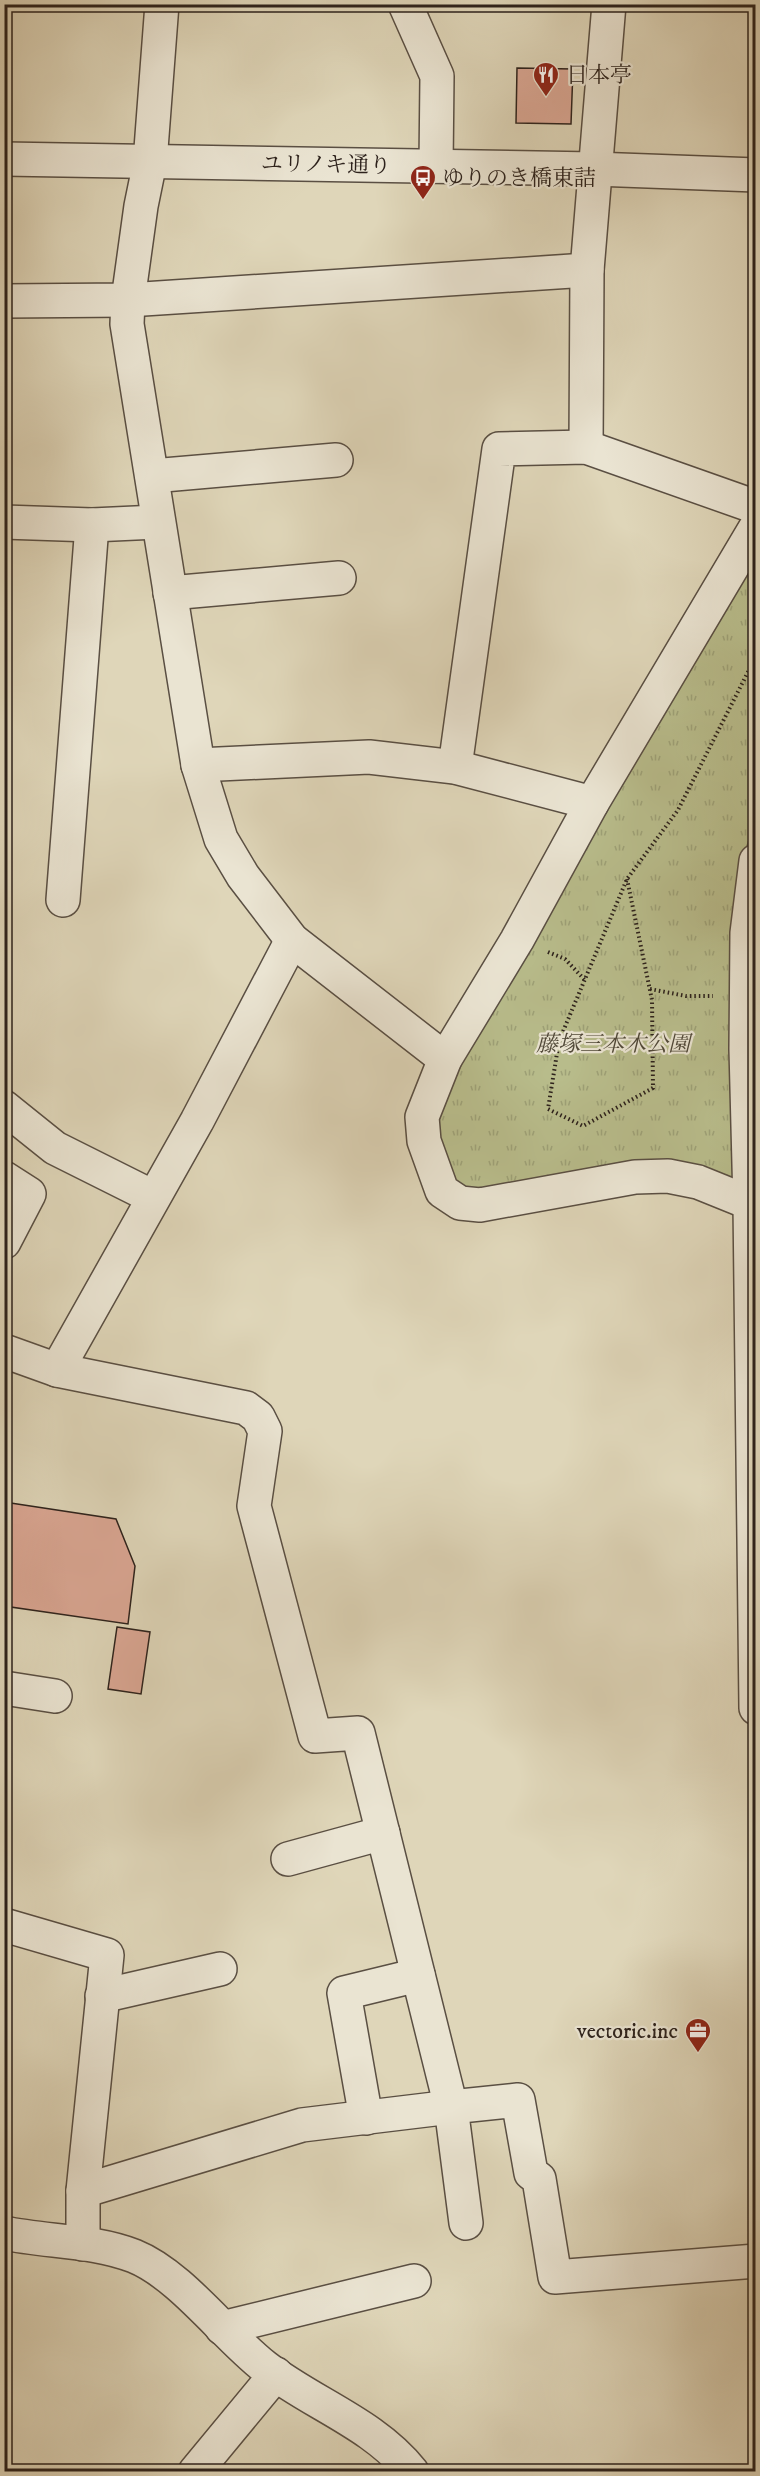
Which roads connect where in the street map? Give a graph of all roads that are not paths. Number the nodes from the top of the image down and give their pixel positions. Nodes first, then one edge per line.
1 (162, 4) edge
2 (405, 4) edge
3 (609, 4) edge
4 (4, 159) edge
5 (150, 162) junction
6 (436, 166) junction
7 (594, 169) junction
8 (756, 175) edge
9 (587, 270) junction
10 (128, 300) junction
11 (4, 301) edge
12 (586, 447) junction
13 (336, 460) dead end
14 (152, 476) junction
15 (756, 507) edge
16 (4, 522) edge
17 (157, 522) junction
18 (92, 525) junction
19 (756, 527) edge
20 (339, 578) dead end
21 (170, 593) junction
22 (198, 765) junction
23 (455, 767) junction
24 (592, 803) junction
25 (756, 861) edge
26 (63, 900) dead end
27 (292, 940) junction
28 (445, 1059) junction
29 (4, 1107) edge
30 (4, 1178) edge
31 (153, 1197) junction
32 (750, 1203) junction
33 (4, 1242) edge
34 (4, 1351) edge
35 (57, 1370) junction
36 (4, 1688) edge
37 (55, 1696) dead end
38 (756, 1708) edge
39 (383, 1833) junction
40 (288, 1860) dead end
41 (4, 1925) edge
42 (220, 1969) dead end
43 (418, 1975) junction
44 (102, 1996) junction
45 (451, 2107) junction
46 (366, 2118) junction
47 (83, 2191) junction
48 (466, 2223) dead end
49 (4, 2233) edge
50 (83, 2244) junction
51 (756, 2261) edge
52 (414, 2282) dead end
53 (222, 2328) junction
54 (276, 2374) junction
55 (195, 2472) edge
56 (412, 2472) edge

1 - 5 street
2 - 6 street
3 - 7 street
4 - 5 street, ユリノキ通り
5 - 6 street, ユリノキ通り
5 - 10 street
6 - 7 street, ユリノキ通り
7 - 8 street, ユリノキ通り
7 - 9 street
9 - 10 street
9 - 12 street
10 - 11 street
10 - 14 street
12 - 15 street
12 - 23 street
13 - 14 street
14 - 17 street
16 - 18 street
17 - 18 street
17 - 21 street
18 - 26 street
19 - 24 street
20 - 21 street
21 - 22 street
22 - 23 street
22 - 27 street
23 - 24 street
24 - 28 street
25 - 32 street
27 - 28 street
27 - 31 street
28 - 32 street
29 - 31 street
30 - 33 street
31 - 35 street
32 - 38 street
34 - 35 street
35 - 39 street
36 - 37 street
39 - 40 street
39 - 43 street
41 - 44 street
42 - 44 street
43 - 45 street
43 - 46 street
44 - 47 street
45 - 46 street
45 - 48 street
45 - 51 street
46 - 47 street
47 - 50 street
49 - 50 street
50 - 53 street
52 - 53 street
53 - 54 street
54 - 55 street
54 - 56 street

